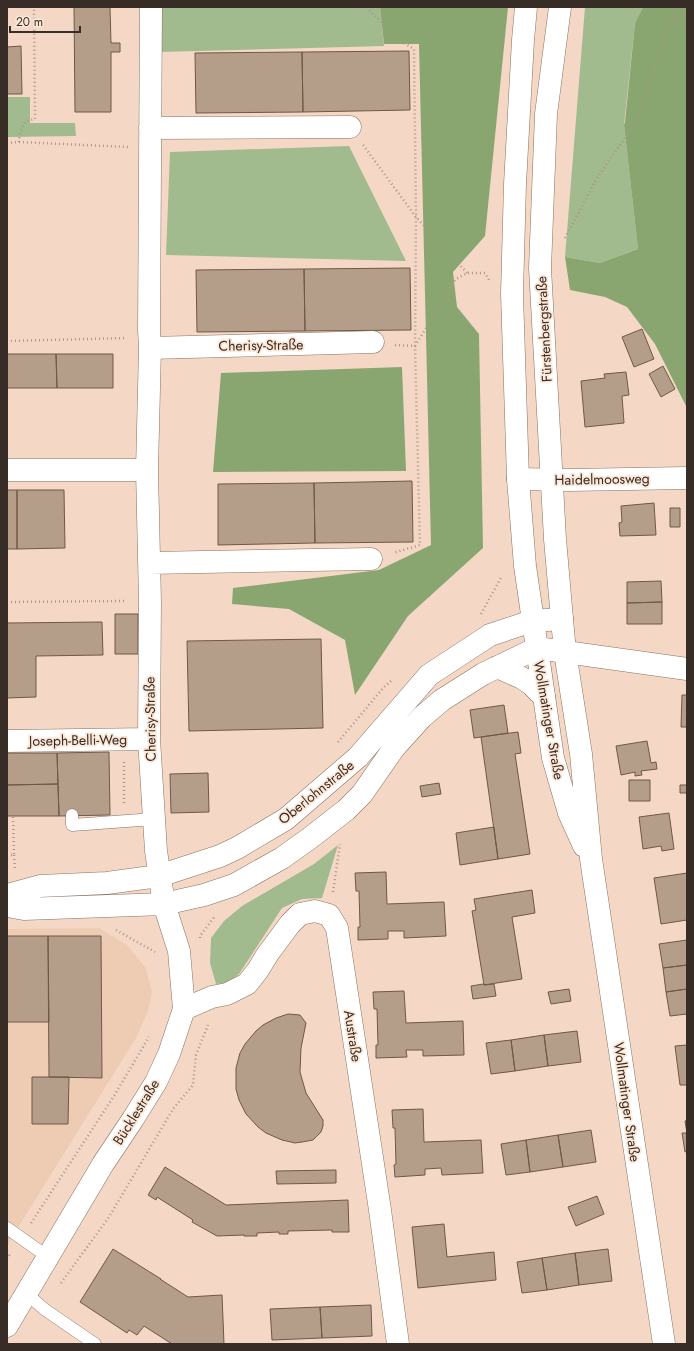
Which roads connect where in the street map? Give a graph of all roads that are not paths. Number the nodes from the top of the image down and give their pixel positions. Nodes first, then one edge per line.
1 (151, 7) edge
2 (526, 7) edge
3 (560, 7) edge
4 (350, 127) road end
5 (151, 138) junction
6 (373, 342) road end
7 (150, 343) junction
8 (7, 470) edge
9 (147, 470) junction
10 (687, 478) edge
11 (518, 479) junction
12 (552, 480) junction
13 (371, 559) road end
14 (149, 562) junction
15 (562, 620) junction
16 (532, 621) junction
17 (536, 648) junction
18 (565, 652) junction
19 (497, 667) junction
20 (687, 669) edge
21 (544, 697) junction
22 (149, 739) junction
23 (7, 741) edge
24 (72, 815) dead end
25 (154, 820) junction
26 (591, 859) junction
27 (159, 876) junction
28 (7, 895) edge
29 (164, 904) junction
30 (7, 906) edge
31 (184, 1009) junction
32 (7, 1228) edge
33 (48, 1256) junction
34 (26, 1292) junction
35 (7, 1326) edge
36 (95, 1344) edge
37 (398, 1344) edge
38 (664, 1344) edge

1 - 5 street, Cherisy-Straße
2 - 11 street, Fürstenbergstraße
3 - 12 street, Fürstenbergstraße
4 - 5 street
5 - 7 street, Cherisy-Straße
6 - 7 street, Cherisy-Straße
7 - 9 street, Cherisy-Straße
8 - 9 street
9 - 14 street, Cherisy-Straße
10 - 12 street, Haidelmoosweg
11 - 12 street, Haidelmoosweg
11 - 16 street, Fürstenbergstraße
12 - 15 street, Fürstenbergstraße
13 - 14 street
14 - 22 street, Cherisy-Straße
15 - 16 street, Oberlohnstraße
15 - 18 street, Fürstenbergstraße
16 - 17 street, Fürstenbergstraße
16 - 27 street, Oberlohnstraße
17 - 18 street
17 - 19 street, Oberlohnstraße
17 - 21 street, Wollmatinger Straße
18 - 20 street
18 - 26 street, Wollmatinger Straße
19 - 21 street
19 - 29 street, Oberlohnstraße
21 - 26 street, Wollmatinger Straße
22 - 23 street, Joseph-Belli-Weg
22 - 25 street, Cherisy-Straße
24 - 25 lane
25 - 27 street, Cherisy-Straße
26 - 38 street, Wollmatinger Straße
27 - 28 street, Oberlohnstraße
27 - 29 street, Bücklestraße
29 - 30 street, Oberlohnstraße
29 - 31 street, Bücklestraße
31 - 33 street, Bücklestraße
31 - 37 street, Austraße
32 - 33 lane
33 - 34 street, Bücklestraße
34 - 35 street, Bücklestraße
34 - 36 lane

